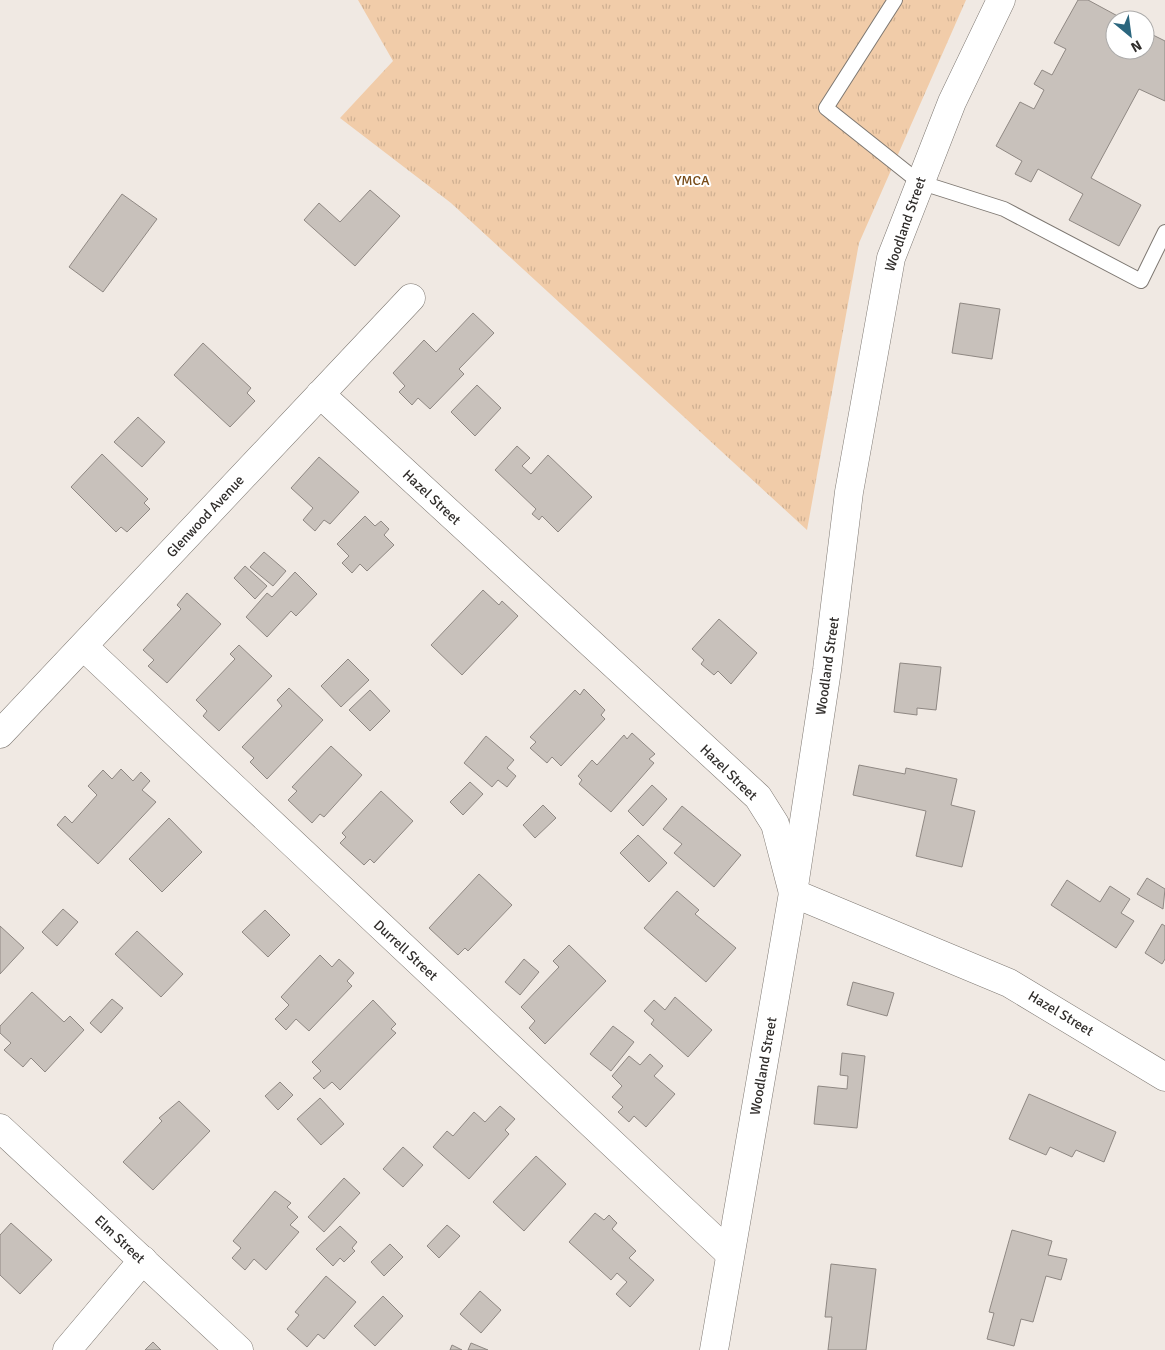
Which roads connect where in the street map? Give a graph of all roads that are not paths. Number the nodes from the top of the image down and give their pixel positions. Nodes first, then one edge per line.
1 (895, 0) edge
2 (1001, 0) edge
3 (919, 182) junction
4 (1165, 232) edge
5 (411, 298) dead end
6 (320, 394) junction
7 (82, 646) junction
8 (0, 734) edge
9 (793, 893) junction
10 (1165, 1077) edge
11 (0, 1128) edge
12 (730, 1254) junction
13 (143, 1260) junction
14 (67, 1350) edge
15 (239, 1350) edge
16 (714, 1350) edge

1 - 3 lane
2 - 3 street, Woodland Street
3 - 4 lane
3 - 9 street, Woodland Street
5 - 6 street, Glenwood Avenue
6 - 7 street, Glenwood Avenue
6 - 9 street, Hazel Street
7 - 8 street, Glenwood Avenue
7 - 12 street, Durrell Street
9 - 10 street, Hazel Street
9 - 12 street, Woodland Street
11 - 13 street, Elm Street
12 - 16 street, Woodland Street
13 - 14 street
13 - 15 street, Elm Street

